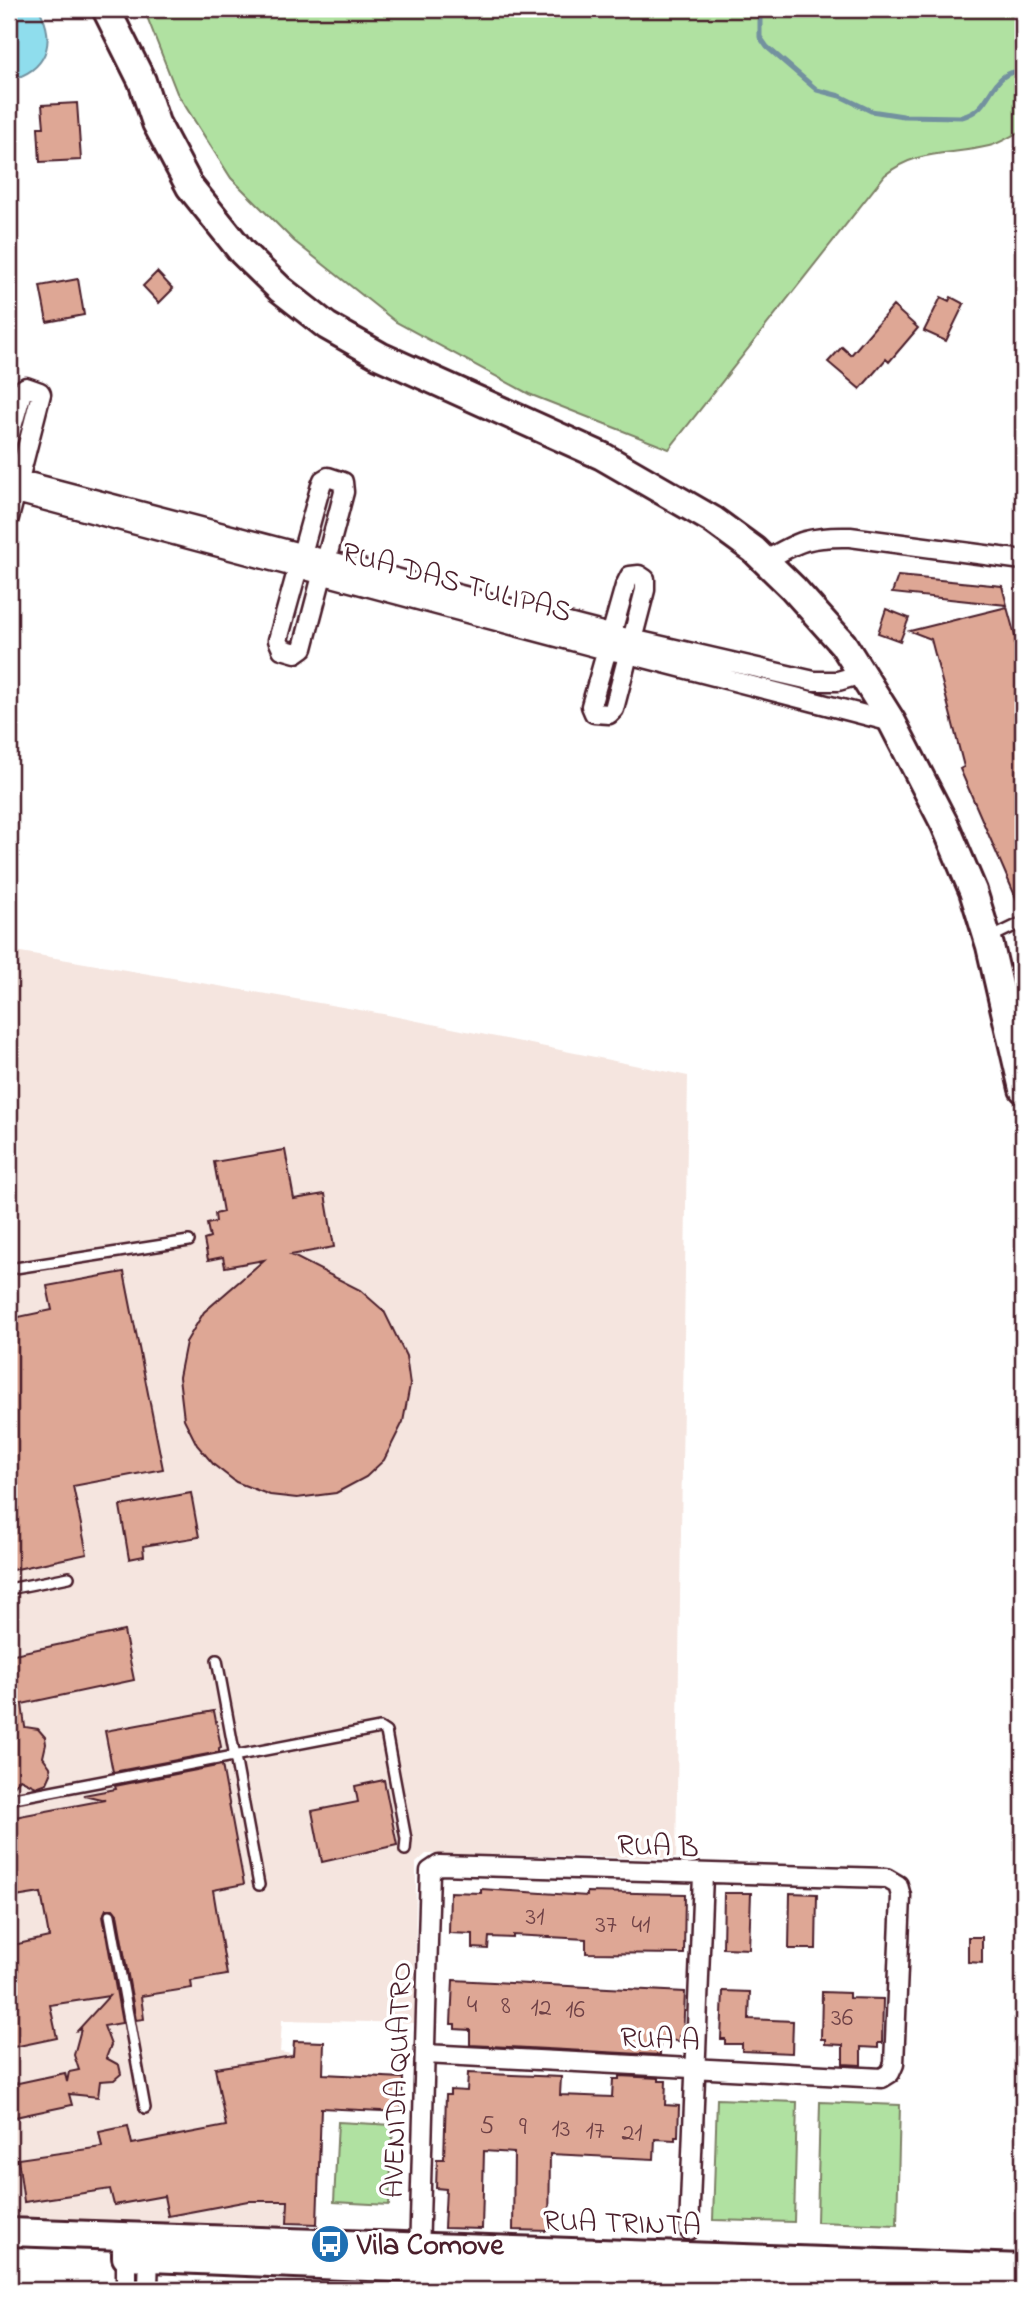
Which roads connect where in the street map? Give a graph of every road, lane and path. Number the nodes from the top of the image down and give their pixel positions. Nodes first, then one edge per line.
1 (106, 9) edge
2 (9, 437) edge
3 (13, 485) edge
4 (9, 518) edge
5 (300, 560) junction
6 (1023, 560) edge
7 (765, 561) junction
8 (324, 566) junction
9 (608, 642) junction
10 (630, 647) junction
11 (862, 674) junction
12 (892, 722) junction
13 (1023, 922) edge
14 (988, 939) junction
15 (1023, 1089) edge
16 (189, 1241) dead end
17 (9, 1269) edge
18 (69, 1577) dead end
19 (9, 1589) edge
20 (217, 1660) dead end
21 (233, 1756) junction
22 (9, 1799) edge
23 (405, 1850) dead end
24 (430, 1871) joint
25 (703, 1875) junction
26 (259, 1885) dead end
27 (110, 1915) dead end
28 (425, 2054) junction
29 (695, 2068) junction
30 (890, 2073) joint
31 (145, 2108) dead end
32 (689, 2230) dead end
33 (9, 2232) edge
34 (137, 2247) junction
35 (429, 2269) edge
36 (697, 2275) edge
37 (1012, 2281) edge
38 (126, 2290) edge
39 (148, 2290) edge

1 - 7 main road
2 - 3 street
3 - 4 street
3 - 5 street, RUA DAS TULIPAS
5 - 8 street, RUA DAS TULIPAS
5 - 8 street
5 - 8 street
6 - 7 street
7 - 11 main road
8 - 9 street, RUA DAS TULIPAS
9 - 10 street, RUA DAS TULIPAS
9 - 10 street
9 - 10 street
10 - 11 street, RUA DAS TULIPAS
10 - 12 street, RUA DAS TULIPAS
11 - 12 main road
12 - 14 main road
13 - 14 lane
14 - 15 main road
16 - 17 lane
18 - 19 lane
20 - 21 lane
21 - 22 lane
21 - 23 lane
21 - 26 lane
24 - 25 street, RUA B
24 - 28 street, AVENIDA QUATRO
25 - 29 street
25 - 30 street, RUA B
27 - 31 lane
28 - 29 street, RUA A
28 - 35 street, AVENIDA QUATRO
29 - 30 street, RUA A
29 - 32 street
33 - 34 main road, RUA TRINTA
34 - 35 main road, RUA TRINTA
34 - 38 street
34 - 39 street
35 - 36 main road, RUA TRINTA
36 - 37 main road, RUA TRINTA

